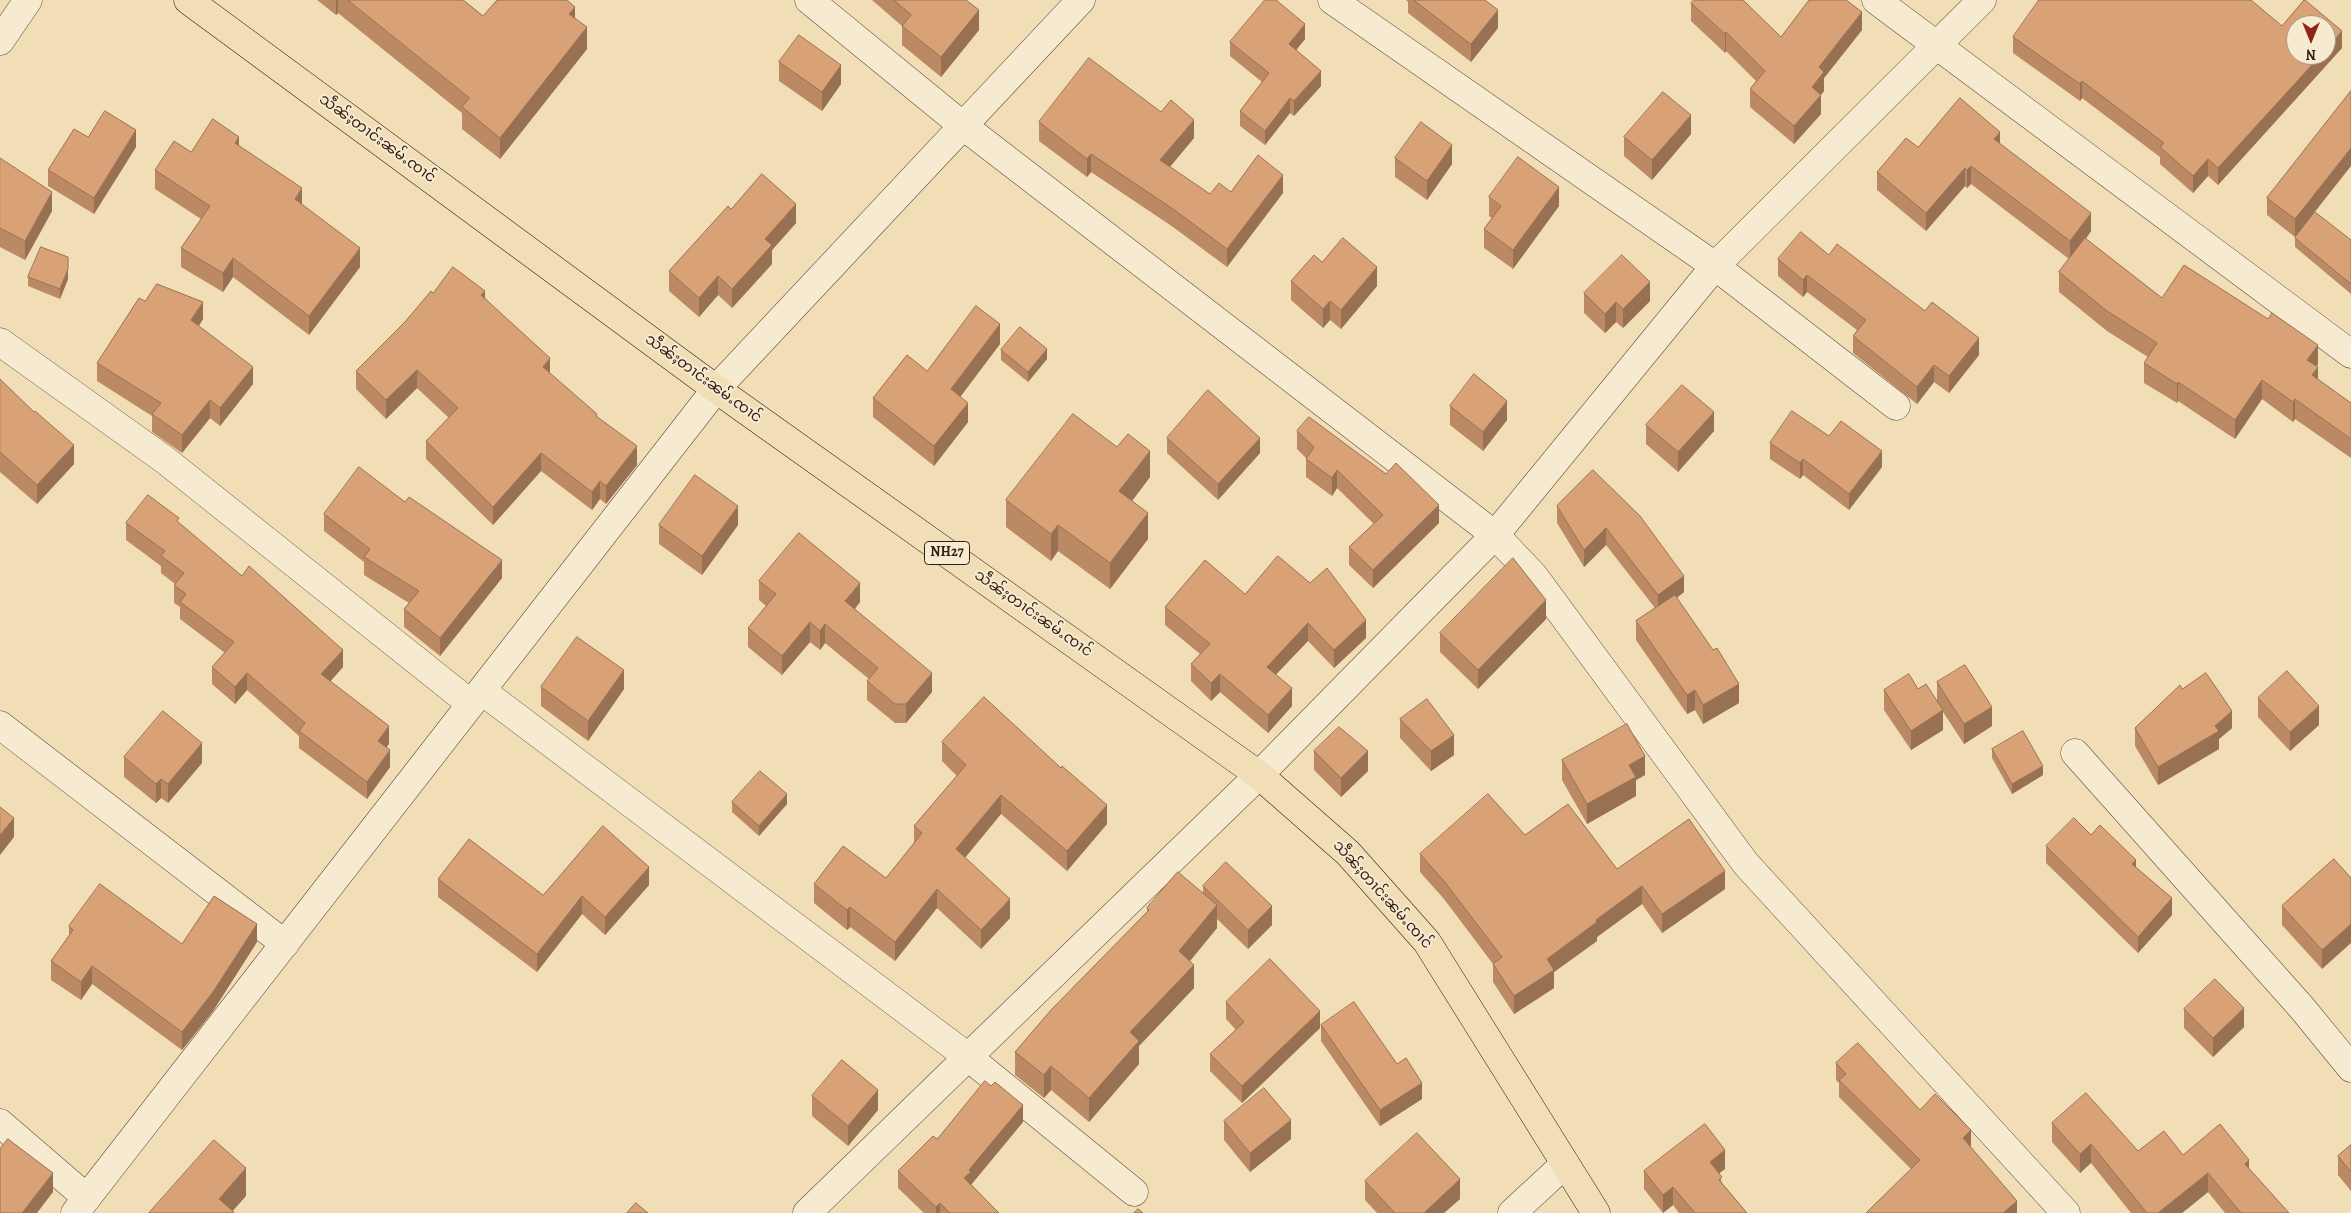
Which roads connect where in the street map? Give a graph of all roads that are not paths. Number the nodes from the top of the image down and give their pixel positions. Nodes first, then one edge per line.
1 (28, 0) edge
2 (188, 0) edge
3 (809, 0) edge
4 (1081, 0) edge
5 (1332, 0) edge
6 (1876, 0) edge
7 (1982, 0) edge
8 (0, 41) edge
9 (1938, 44) junction
10 (962, 125) junction
11 (1715, 266) junction
12 (0, 342) edge
13 (2351, 354) edge
14 (716, 389) junction
15 (1896, 406) dead end
16 (1495, 534) junction
17 (477, 697) junction
18 (0, 725) edge
19 (2075, 753) dead end
20 (1259, 775) junction
21 (285, 944) junction
22 (968, 1056) junction
23 (2351, 1068) edge
24 (0, 1123) edge
25 (1565, 1164) junction
26 (1134, 1192) dead end
27 (81, 1206) edge
28 (806, 1213) edge
29 (1512, 1213) edge
30 (1596, 1213) edge
31 (2066, 1213) edge

1 - 8 street
2 - 14 highway, သဵၼ်ႈတၢင်းၼမ်ႉၸၢင် / NH27
3 - 10 street
4 - 10 street
5 - 11 street
6 - 9 street
7 - 9 street
9 - 11 street
9 - 13 street
10 - 14 street
10 - 16 street
11 - 15 street
11 - 16 street
12 - 17 street
14 - 17 street
14 - 20 highway, သဵၼ်ႈတၢင်းၼမ်ႉၸၢင် / NH27
16 - 20 street
16 - 31 street
17 - 21 street
17 - 22 street
18 - 21 street
19 - 23 street
20 - 22 street
20 - 25 highway, သဵၼ်ႈတၢင်းၼမ်ႉၸၢင် / NH27
21 - 27 street
22 - 26 street
22 - 28 street
24 - 27 street
25 - 29 street
25 - 30 highway, သဵၼ်ႈတၢင်းၼမ်ႉၸၢင် / NH27

